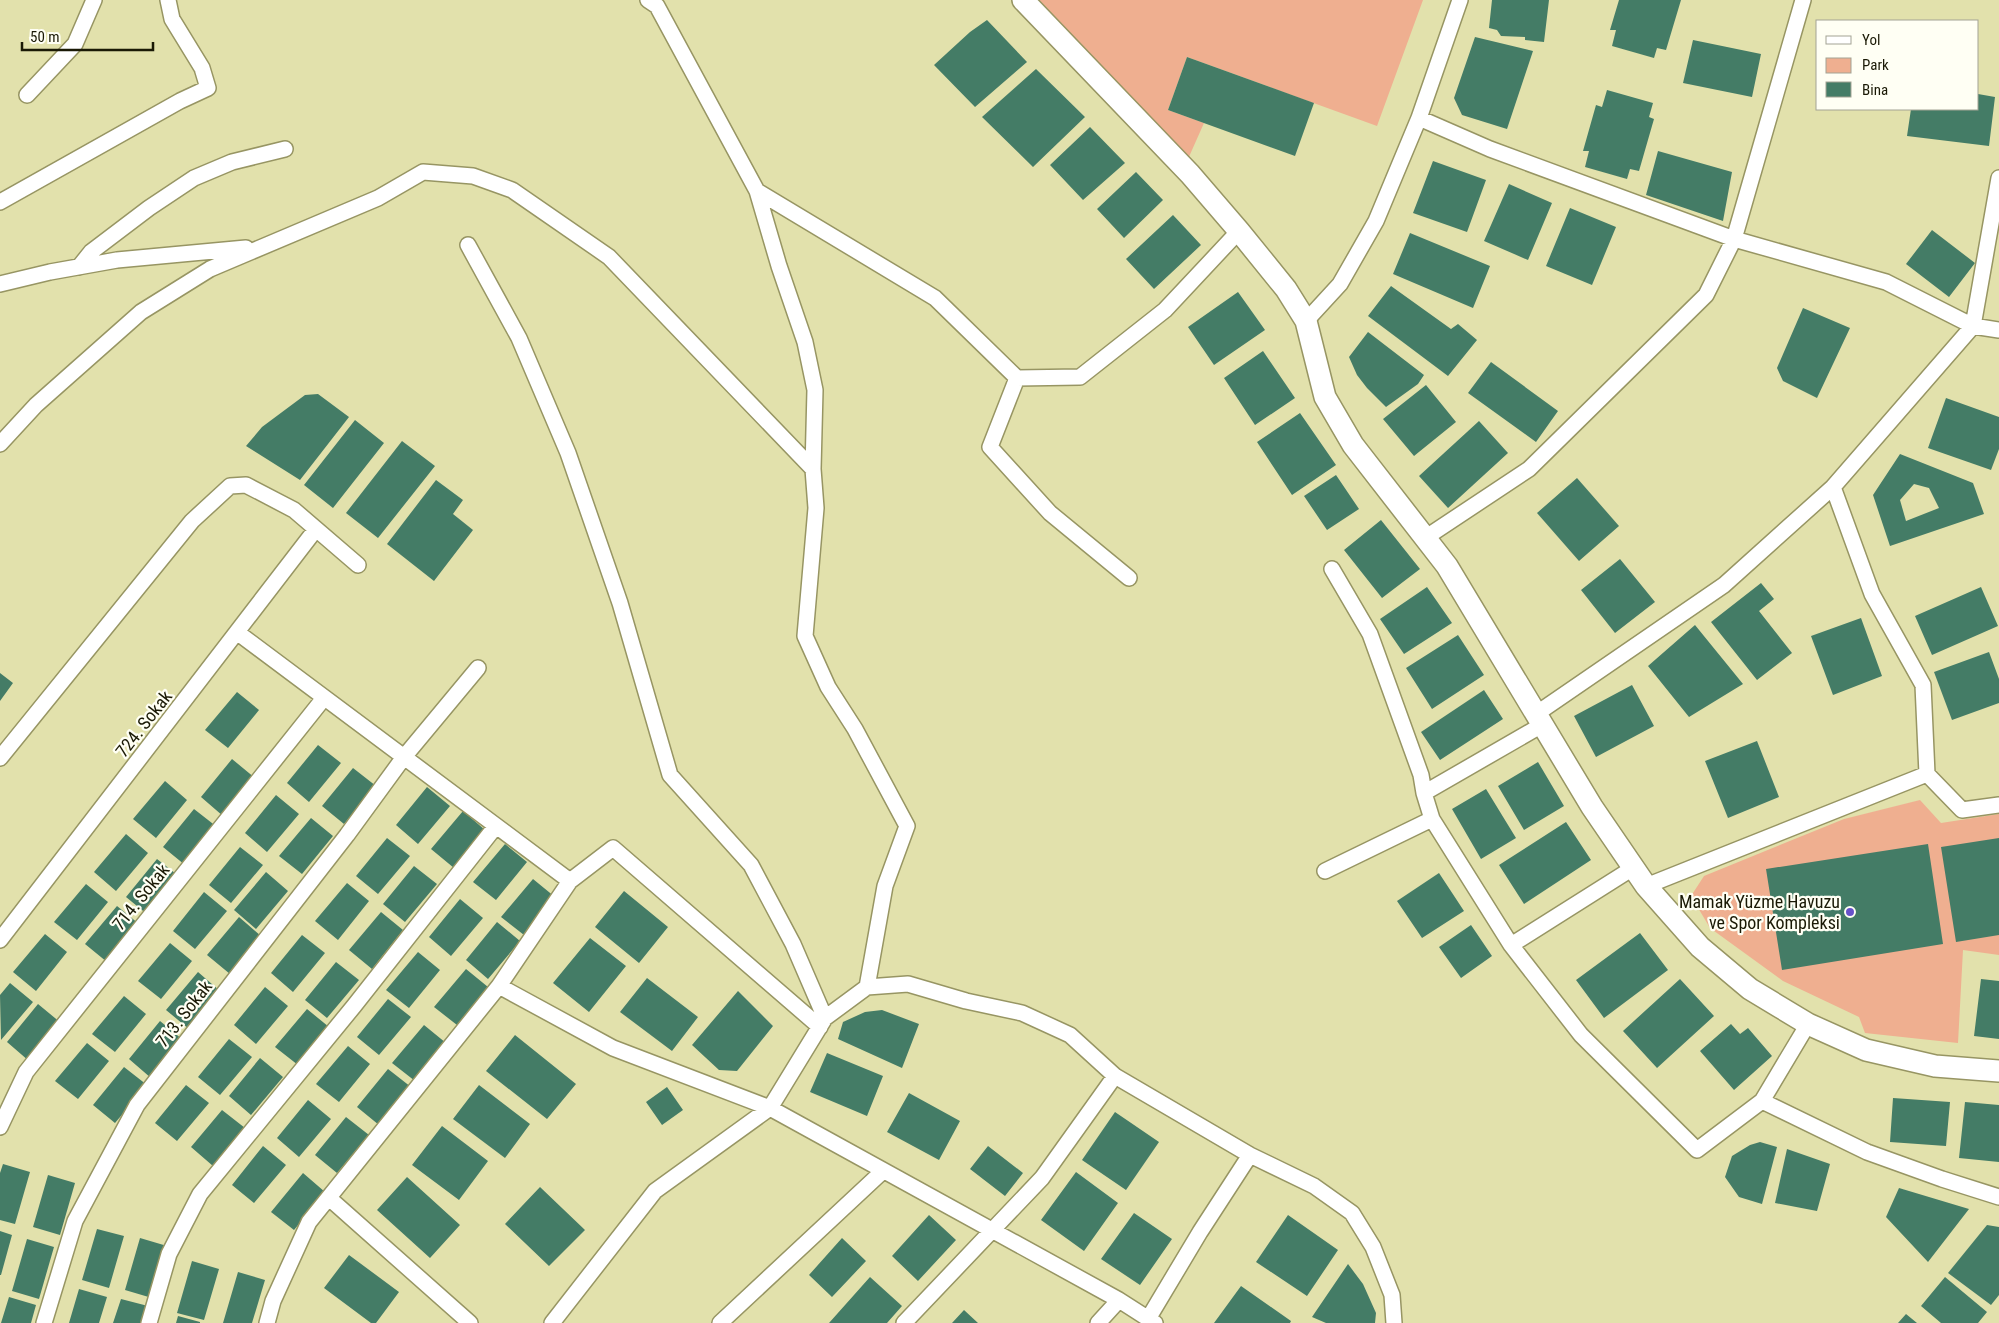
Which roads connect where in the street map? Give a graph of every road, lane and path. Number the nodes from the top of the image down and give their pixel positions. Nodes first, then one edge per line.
1 (94, 0) edge
2 (168, 0) edge
3 (648, 0) edge
4 (1023, 0) edge
5 (1460, 0) edge
6 (1803, 0) edge
7 (27, 95) dead end
8 (1419, 118) junction
9 (285, 149) dead end
10 (1999, 178) edge
11 (756, 191) junction
12 (0, 202) edge
13 (1239, 231) junction
14 (1734, 239) junction
15 (468, 245) dead end
16 (260, 246) junction
17 (79, 267) junction
18 (0, 284) edge
19 (1306, 321) junction
20 (1973, 326) junction
21 (1999, 330) edge
22 (1017, 378) junction
23 (0, 444) edge
24 (813, 469) junction
25 (1833, 488) junction
26 (316, 529) junction
27 (1424, 538) junction
28 (358, 565) dead end
29 (1332, 570) dead end
30 (1129, 578) dead end
31 (238, 633) junction
32 (478, 668) dead end
33 (324, 698) junction
34 (1539, 719) junction
35 (0, 758) edge
36 (404, 758) junction
37 (1927, 774) junction
38 (1424, 793) junction
39 (1999, 805) edge
40 (1432, 819) junction
41 (496, 826) junction
42 (1633, 868) junction
43 (1325, 871) dead end
44 (570, 881) junction
45 (1646, 886) junction
46 (0, 940) edge
47 (1511, 945) junction
48 (499, 986) junction
49 (867, 987) junction
50 (823, 1023) junction
51 (1808, 1024) junction
52 (1999, 1072) edge
53 (1115, 1076) junction
54 (1762, 1100) junction
55 (770, 1108) junction
56 (0, 1127) edge
57 (1250, 1155) junction
58 (883, 1171) junction
59 (1999, 1197) edge
60 (328, 1198) junction
61 (991, 1231) junction
62 (1119, 1300) junction
63 (1152, 1321) edge
64 (44, 1323) edge
65 (150, 1323) edge
66 (267, 1323) edge
67 (470, 1323) edge
68 (552, 1323) edge
69 (720, 1323) edge
70 (904, 1323) edge
71 (1098, 1323) edge
72 (1394, 1323) edge

1 - 7 street
2 - 12 street
3 - 11 street
4 - 13 main road
5 - 8 street
6 - 14 street
8 - 14 street
8 - 19 street
9 - 17 street
10 - 20 street
11 - 22 street
11 - 24 street
13 - 19 main road
13 - 22 street
14 - 20 street
14 - 27 street
15 - 50 street
16 - 17 street
16 - 23 street
16 - 24 street
17 - 18 street
19 - 27 main road
20 - 21 street
20 - 25 street
22 - 30 street
24 - 49 street
25 - 34 street
25 - 37 street
26 - 28 street
26 - 31 street, 724. Sokak
26 - 35 street
27 - 34 main road
29 - 38 street
31 - 33 street
31 - 46 street, 724. Sokak
32 - 36 street, 713. Sokak
33 - 36 street
33 - 56 street, 714. Sokak
34 - 38 street
34 - 42 main road
36 - 41 street
36 - 64 street, 713. Sokak
37 - 39 street
37 - 45 street
38 - 40 street
40 - 43 street
40 - 47 street
41 - 44 street
41 - 65 street
42 - 45 main road
42 - 47 street
44 - 48 street
44 - 50 street
45 - 51 main road
47 - 54 street
48 - 55 street
48 - 60 street
49 - 50 street
49 - 53 street
50 - 55 street
51 - 52 main road
51 - 54 street
53 - 57 street
53 - 61 street
54 - 59 street
55 - 58 street
55 - 68 street
57 - 63 street
57 - 72 street
58 - 61 street
58 - 69 street
60 - 66 street
60 - 67 street
61 - 62 street
61 - 70 street
62 - 63 street
62 - 71 street

